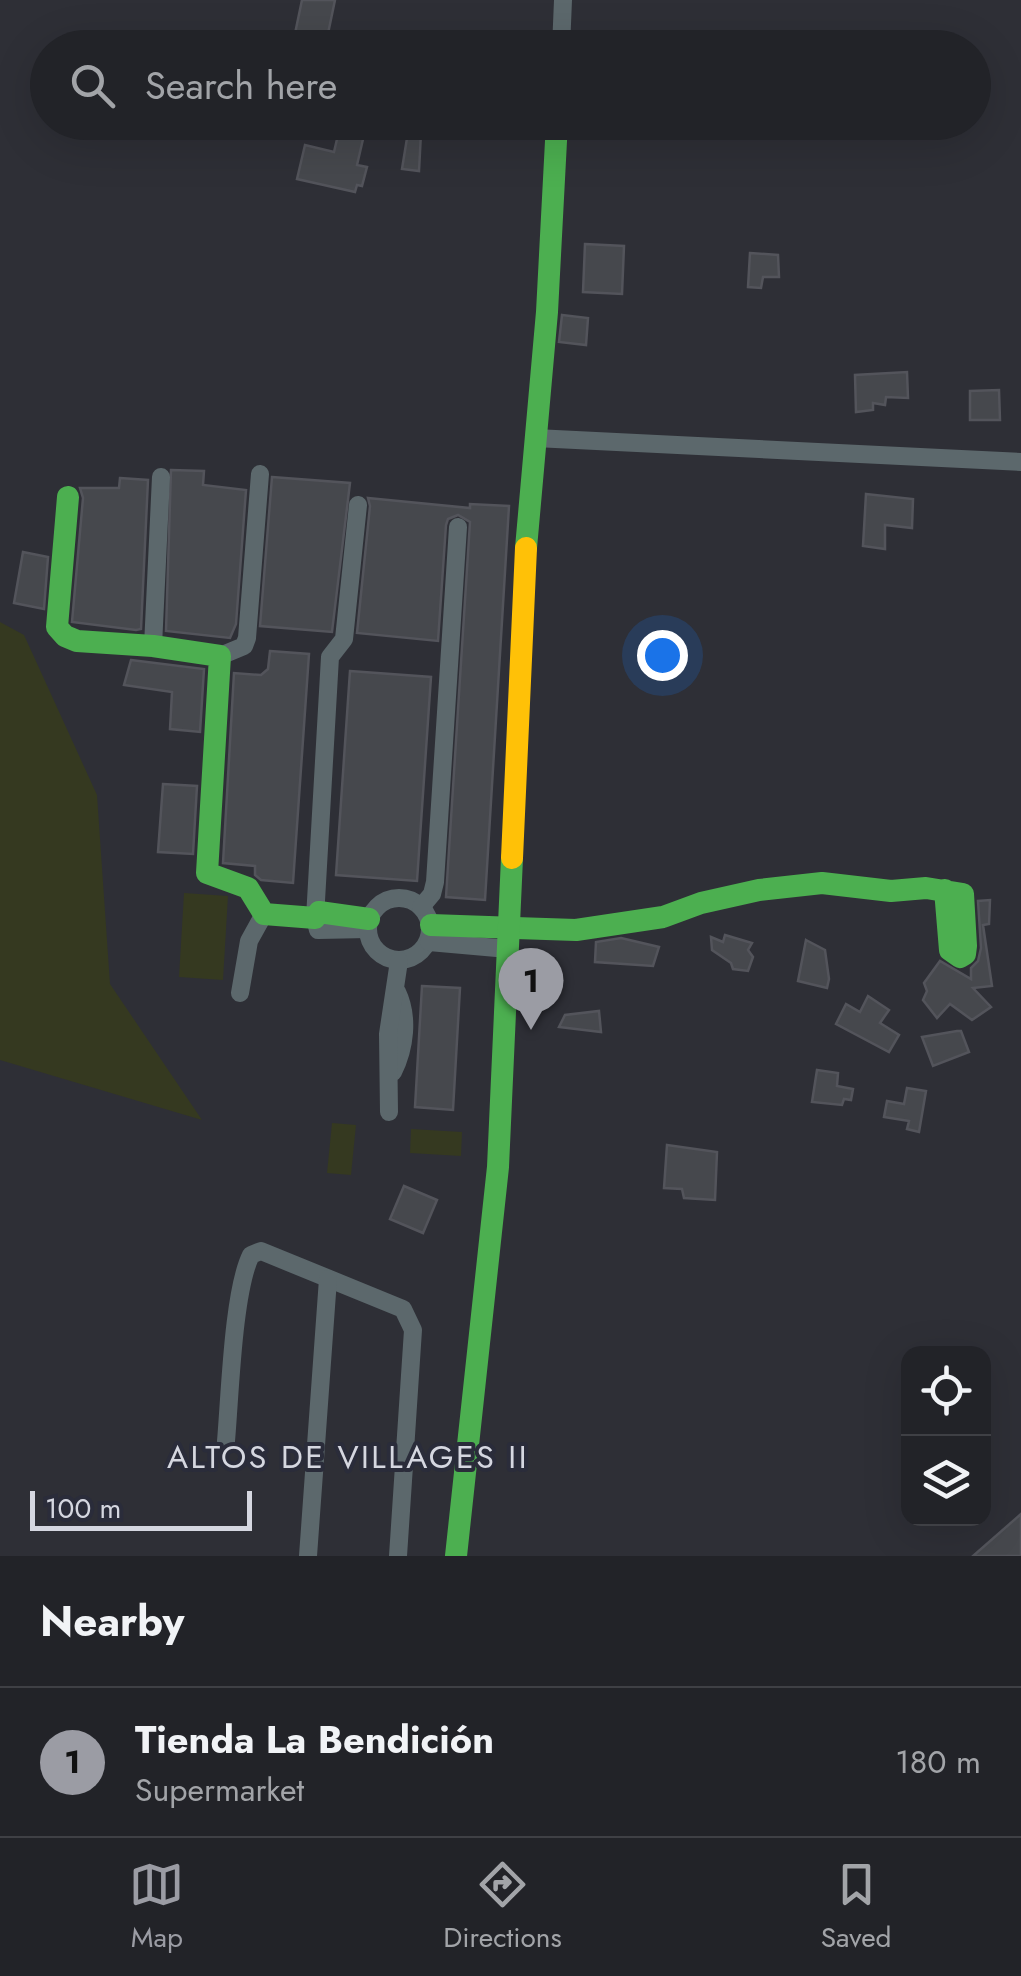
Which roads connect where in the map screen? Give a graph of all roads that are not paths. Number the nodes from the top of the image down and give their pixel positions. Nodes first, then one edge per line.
1 (563, 0) edge
2 (562, 30) edge
3 (556, 140) edge
4 (535, 438) junction
5 (1021, 462) edge
6 (260, 474) dead end
7 (161, 476) dead end
8 (68, 497) dead end
9 (358, 506) dead end
10 (458, 527) dead end
11 (153, 646) junction
12 (220, 656) junction
13 (945, 890) dead end
14 (264, 914) junction
15 (315, 918) junction
16 (368, 924) junction
17 (427, 924) junction
18 (508, 939) junction
19 (399, 960) junction
20 (240, 993) dead end
21 (388, 1112) dead end
22 (328, 1279) junction
23 (226, 1441) dead end
24 (308, 1556) edge
25 (398, 1556) edge
26 (456, 1556) edge

1 - 2 street
3 - 4 street
4 - 5 street
4 - 18 street
6 - 12 street
7 - 11 street
8 - 11 street
9 - 15 street
10 - 17 street
11 - 12 street
12 - 14 street
13 - 18 street
14 - 15 street
14 - 20 street
15 - 16 street
16 - 17 street
16 - 19 street
17 - 18 street
17 - 19 street
18 - 26 street
19 - 21 street
22 - 23 street
22 - 24 street
22 - 25 street

